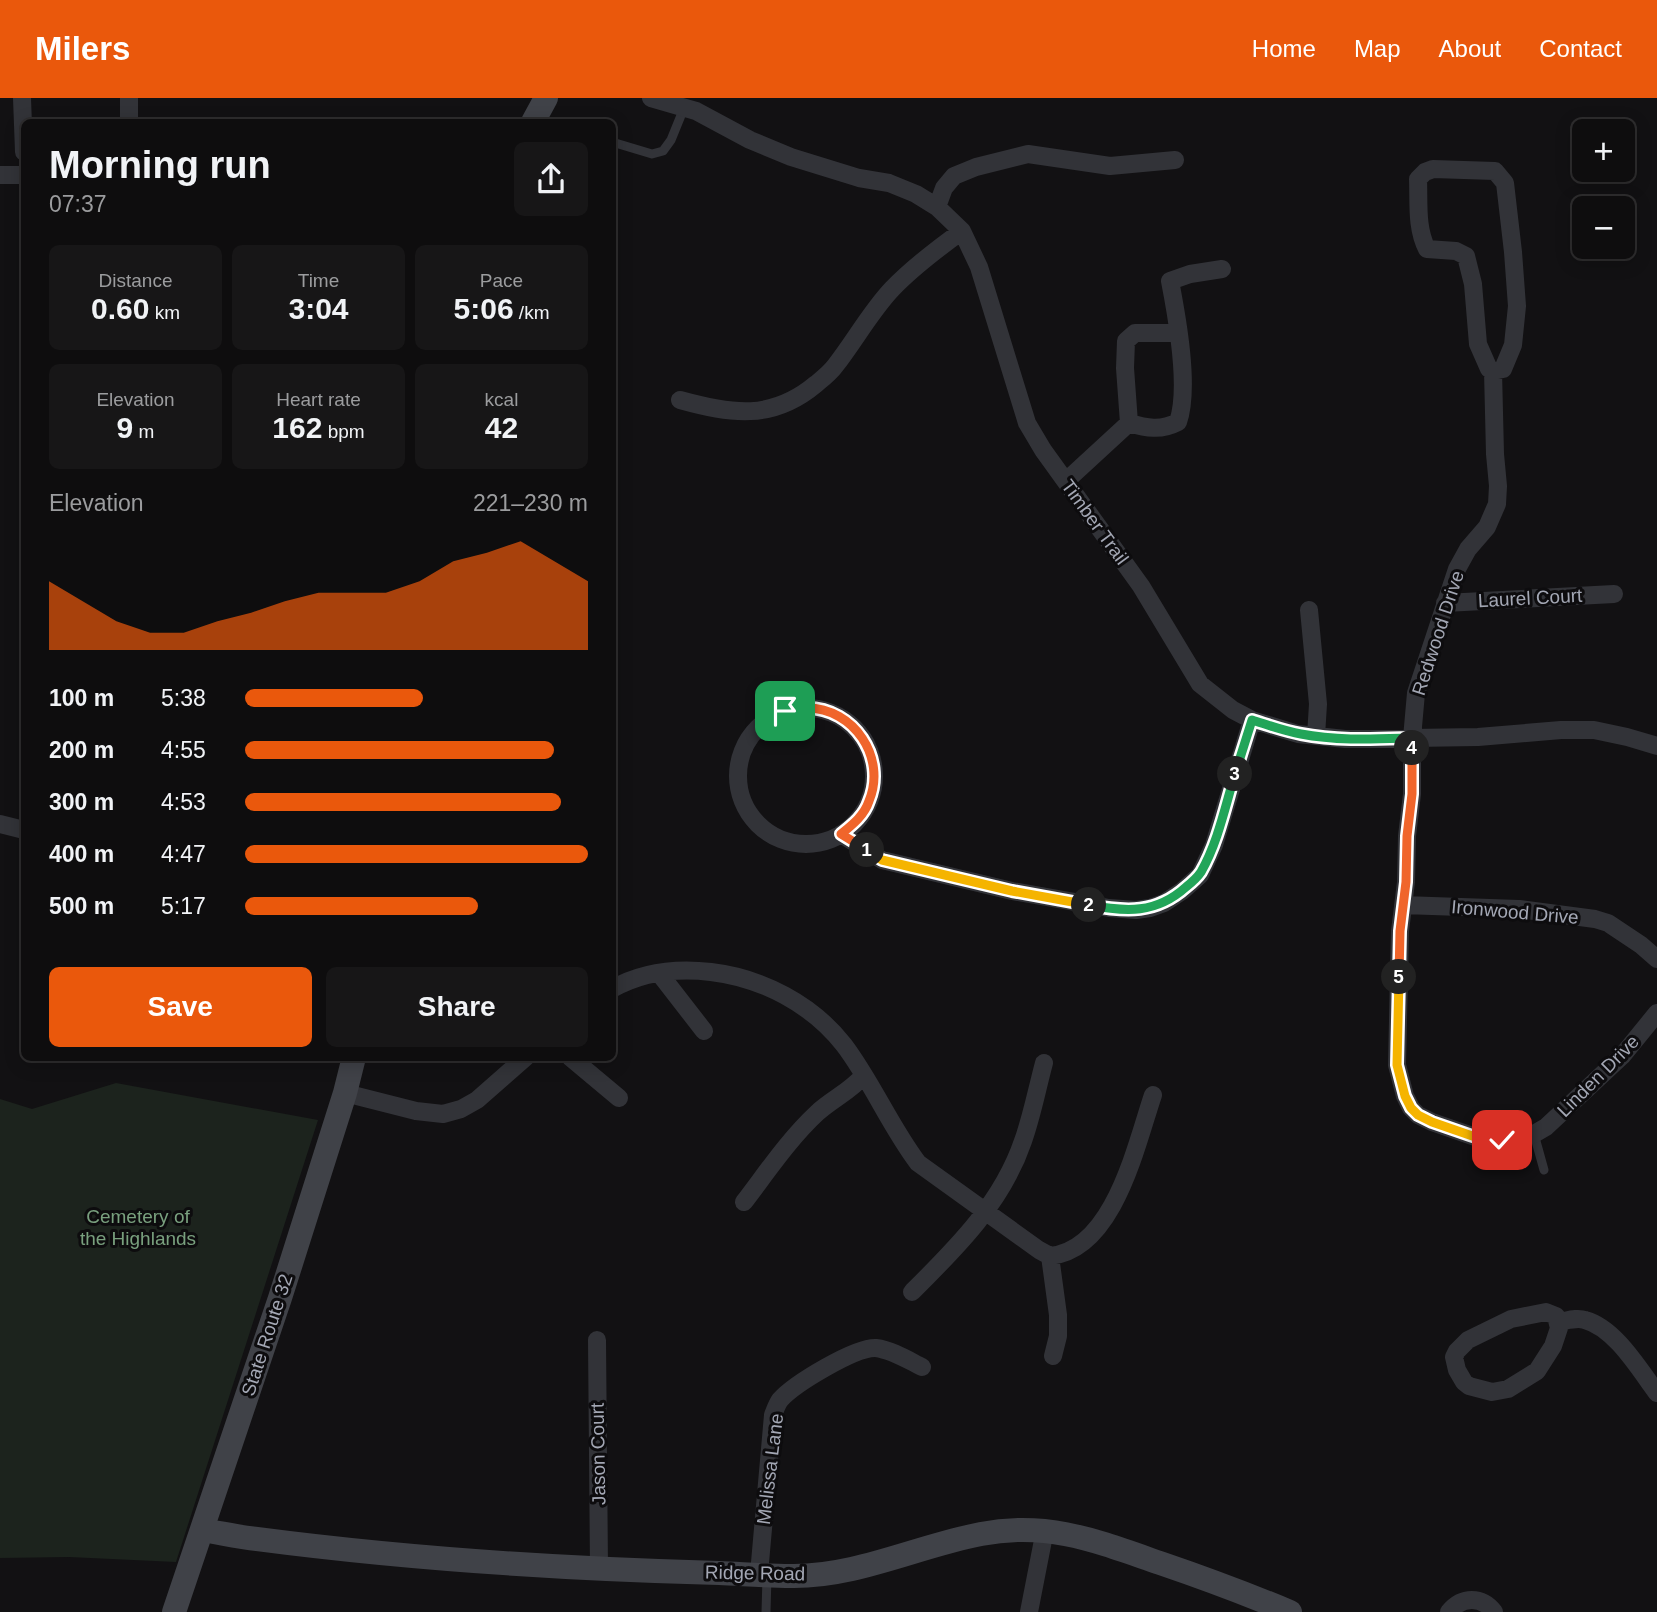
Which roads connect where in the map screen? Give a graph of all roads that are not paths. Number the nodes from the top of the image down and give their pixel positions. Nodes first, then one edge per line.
1 (22, 98) edge
2 (129, 98) edge
3 (546, 98) edge
4 (651, 98) edge
5 (684, 108) junction
6 (23, 119) edge
7 (129, 119) edge
8 (535, 119) edge
9 (616, 143) edge
10 (1175, 160) dead end
11 (21, 174) edge
12 (0, 175) edge
13 (937, 208) junction
14 (961, 231) junction
15 (1222, 269) dead end
16 (1178, 333) junction
17 (1493, 371) junction
18 (680, 400) dead end
19 (1129, 423) junction
20 (1066, 481) junction
21 (1614, 594) dead end
22 (1446, 603) junction
23 (1309, 610) dead end
24 (1252, 720) junction
25 (1316, 737) junction
26 (1412, 738) junction
27 (1657, 746) edge
28 (0, 824) edge
29 (21, 829) edge
30 (841, 834) junction
31 (1403, 905) junction
32 (1657, 959) edge
33 (659, 973) junction
34 (616, 987) edge
35 (1657, 1013) edge
36 (704, 1031) dead end
37 (353, 1061) edge
38 (517, 1061) edge
39 (575, 1061) edge
40 (1044, 1063) dead end
41 (864, 1075) junction
42 (345, 1093) junction
43 (1153, 1095) dead end
44 (619, 1098) dead end
45 (1534, 1134) junction
46 (1544, 1170) dead end
47 (744, 1202) dead end
48 (986, 1212) junction
49 (1050, 1256) junction
50 (912, 1292) dead end
51 (1558, 1322) junction
52 (597, 1340) dead end
53 (1053, 1356) dead end
54 (922, 1367) dead end
55 (1657, 1393) edge
56 (202, 1530) junction
57 (1045, 1530) junction
58 (599, 1568) junction
59 (763, 1574) junction
60 (174, 1612) edge
61 (766, 1612) edge
62 (1029, 1612) edge
63 (1290, 1612) edge
64 (1449, 1612) edge
65 (1494, 1612) edge

1 - 6 street
2 - 7 street
3 - 8 street
4 - 5 street, Timber Trail
5 - 9 lane
5 - 13 street, Timber Trail
10 - 13 street
11 - 12 street
13 - 14 street, Timber Trail
14 - 18 street
14 - 20 street, Timber Trail
15 - 16 street
16 - 19 street
16 - 19 street
17 - 17 street, Redwood Drive
17 - 22 street, Redwood Drive
19 - 20 street
20 - 24 street, Timber Trail
21 - 22 street, Laurel Court
22 - 26 street, Redwood Drive
23 - 25 street
24 - 25 street, Timber Trail
24 - 30 street
25 - 26 street, Timber Trail
26 - 27 street, Timber Trail
26 - 31 street, Linden Drive
28 - 29 street
30 - 30 street
31 - 32 street, Ironwood Drive
31 - 45 street, Linden Drive
33 - 34 street
33 - 36 street
33 - 41 street
35 - 45 street, Linden Drive
37 - 42 street, State Route 32
38 - 42 street
39 - 44 street
40 - 48 street
41 - 47 street
41 - 48 street
42 - 56 street, State Route 32
43 - 49 street
45 - 46 lane
48 - 49 street
48 - 50 street
49 - 53 street
51 - 51 street
51 - 55 street
52 - 58 street, Jason Court
54 - 59 street, Melissa Lane
56 - 58 street, Ridge Road
56 - 60 street, State Route 32
57 - 59 street, Ridge Road
57 - 62 street
57 - 63 street, Ridge Road
58 - 59 street, Ridge Road
59 - 61 lane
64 - 65 street

